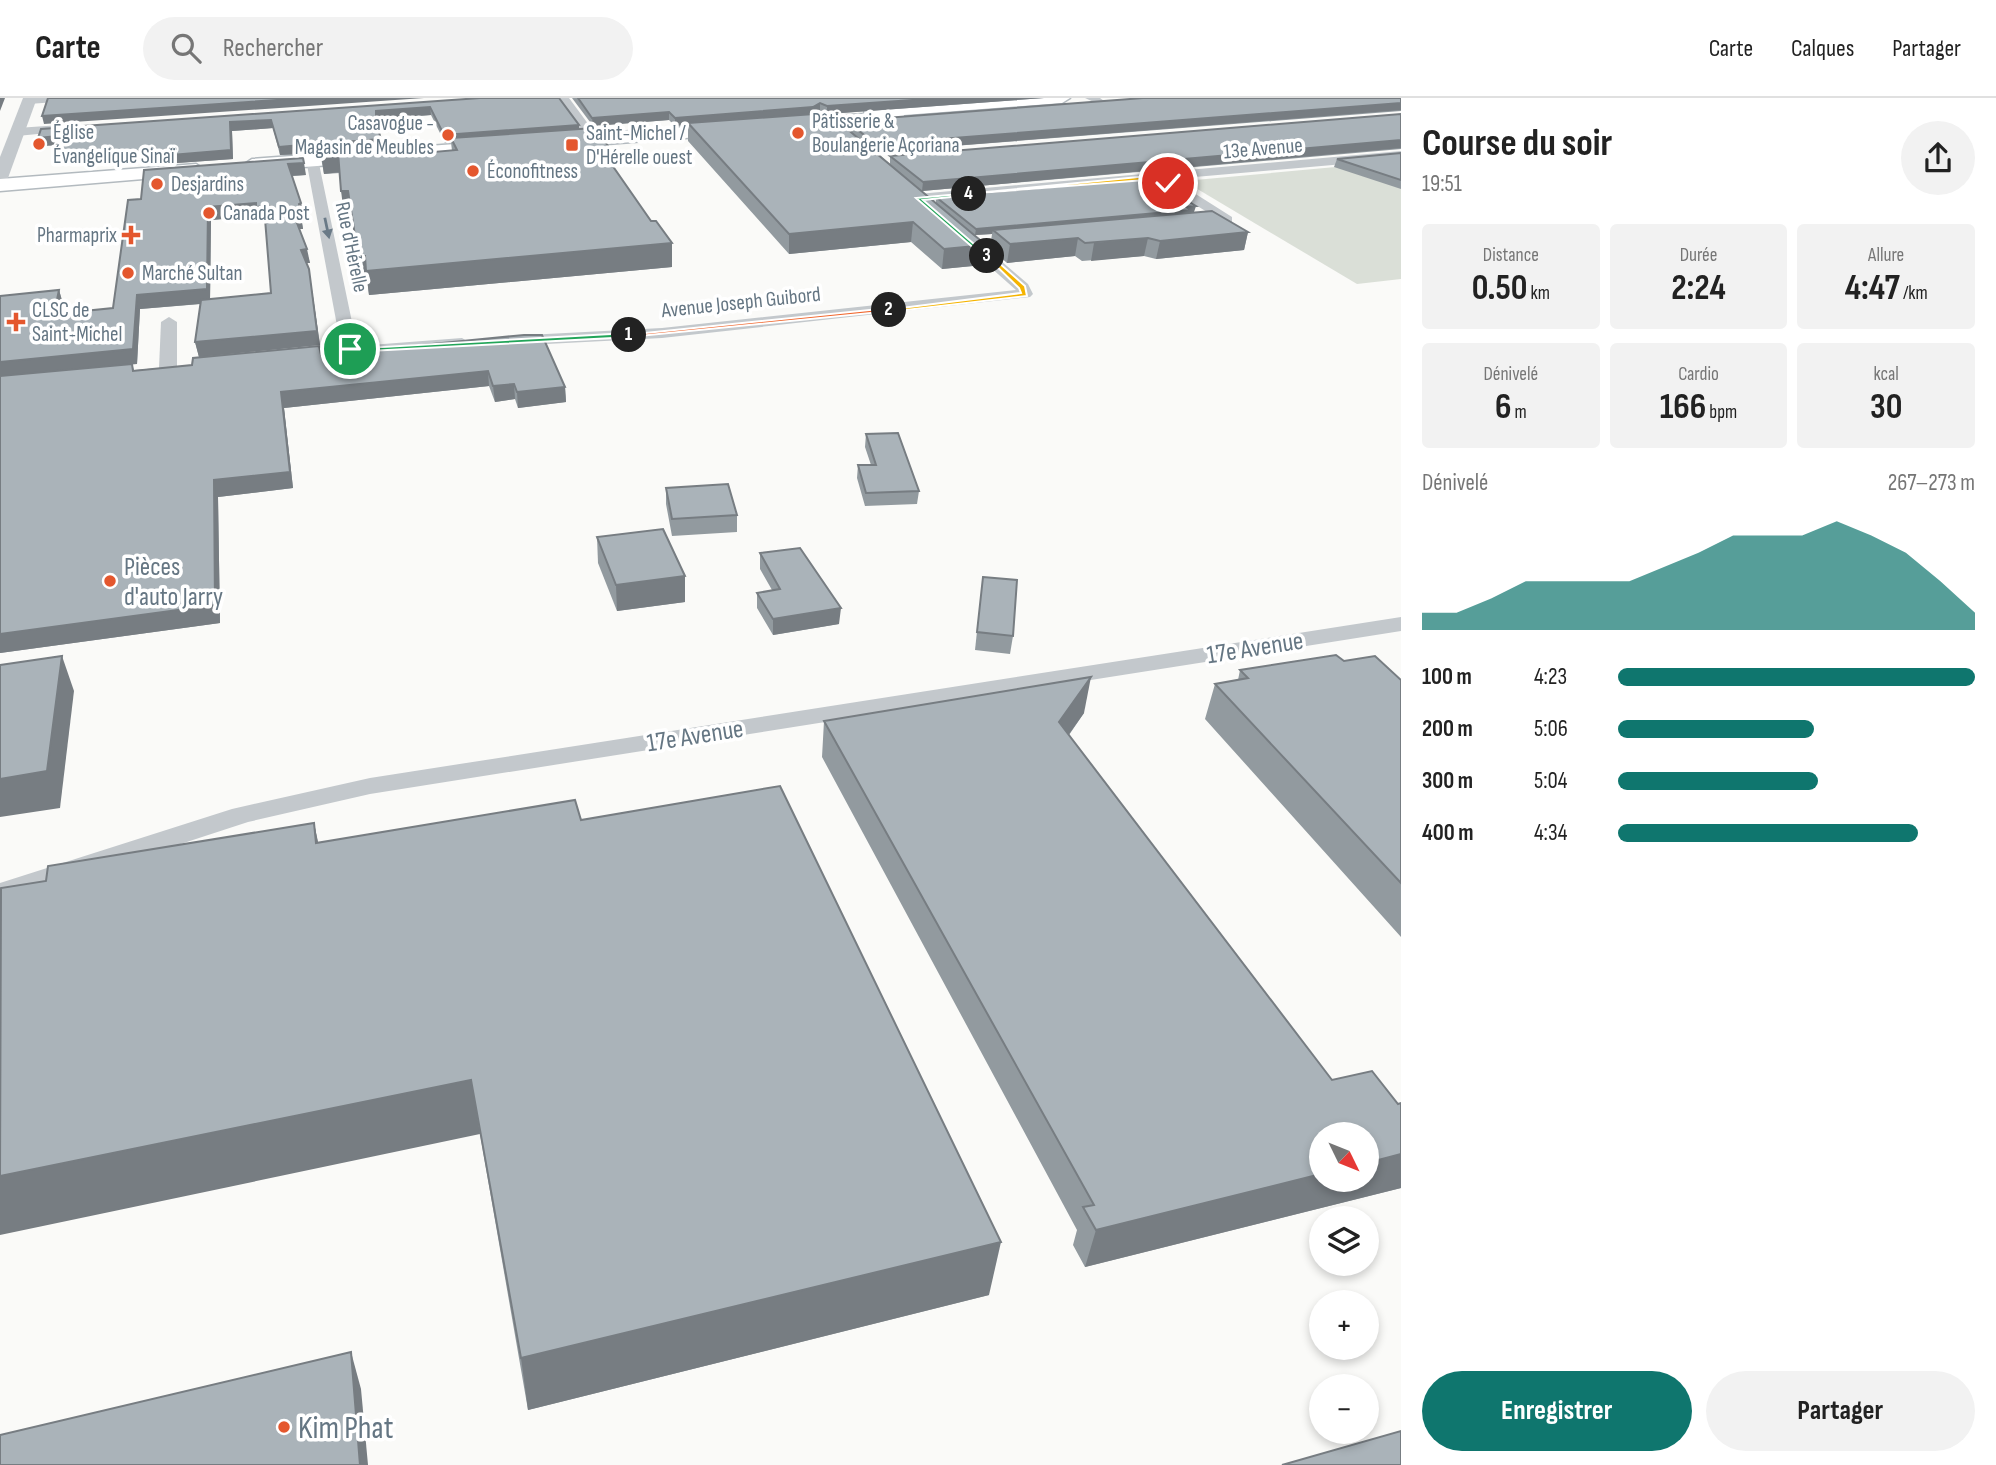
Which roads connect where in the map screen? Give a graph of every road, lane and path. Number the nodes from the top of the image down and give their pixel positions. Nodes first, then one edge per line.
1 (69, 98) edge
2 (563, 98) edge
3 (1062, 98) edge
4 (30, 100) edge
5 (1100, 100) edge
6 (824, 119) junction
7 (15, 128) junction
8 (82, 128) edge
9 (842, 134) edge
10 (592, 136) junction
11 (1401, 155) edge
12 (312, 158) junction
13 (236, 163) edge
14 (0, 177) edge
15 (1159, 177) junction
16 (0, 185) edge
17 (1200, 222) edge
18 (999, 241) edge
19 (972, 243) junction
20 (169, 322) dead end
21 (350, 349) junction
22 (271, 358) edge
23 (168, 368) edge
24 (1401, 624) edge
25 (0, 893) edge

1 - 4 street
2 - 10 street
3 - 6 main road
4 - 7 street
5 - 6 main road
6 - 9 street
6 - 10 main road
7 - 8 street
7 - 14 street
10 - 12 main road
11 - 15 street, 13e Avenue
12 - 13 main road
12 -> 21 street, Rue d'Hérelle
14 - 16 main road
15 - 17 street
15 - 19 street, 13e Avenue
18 - 19 street
19 - 21 street, Avenue Joseph Guibord
20 - 23 street
21 - 22 street, Avenue Joseph Guibord
24 - 25 street, 17e Avenue

